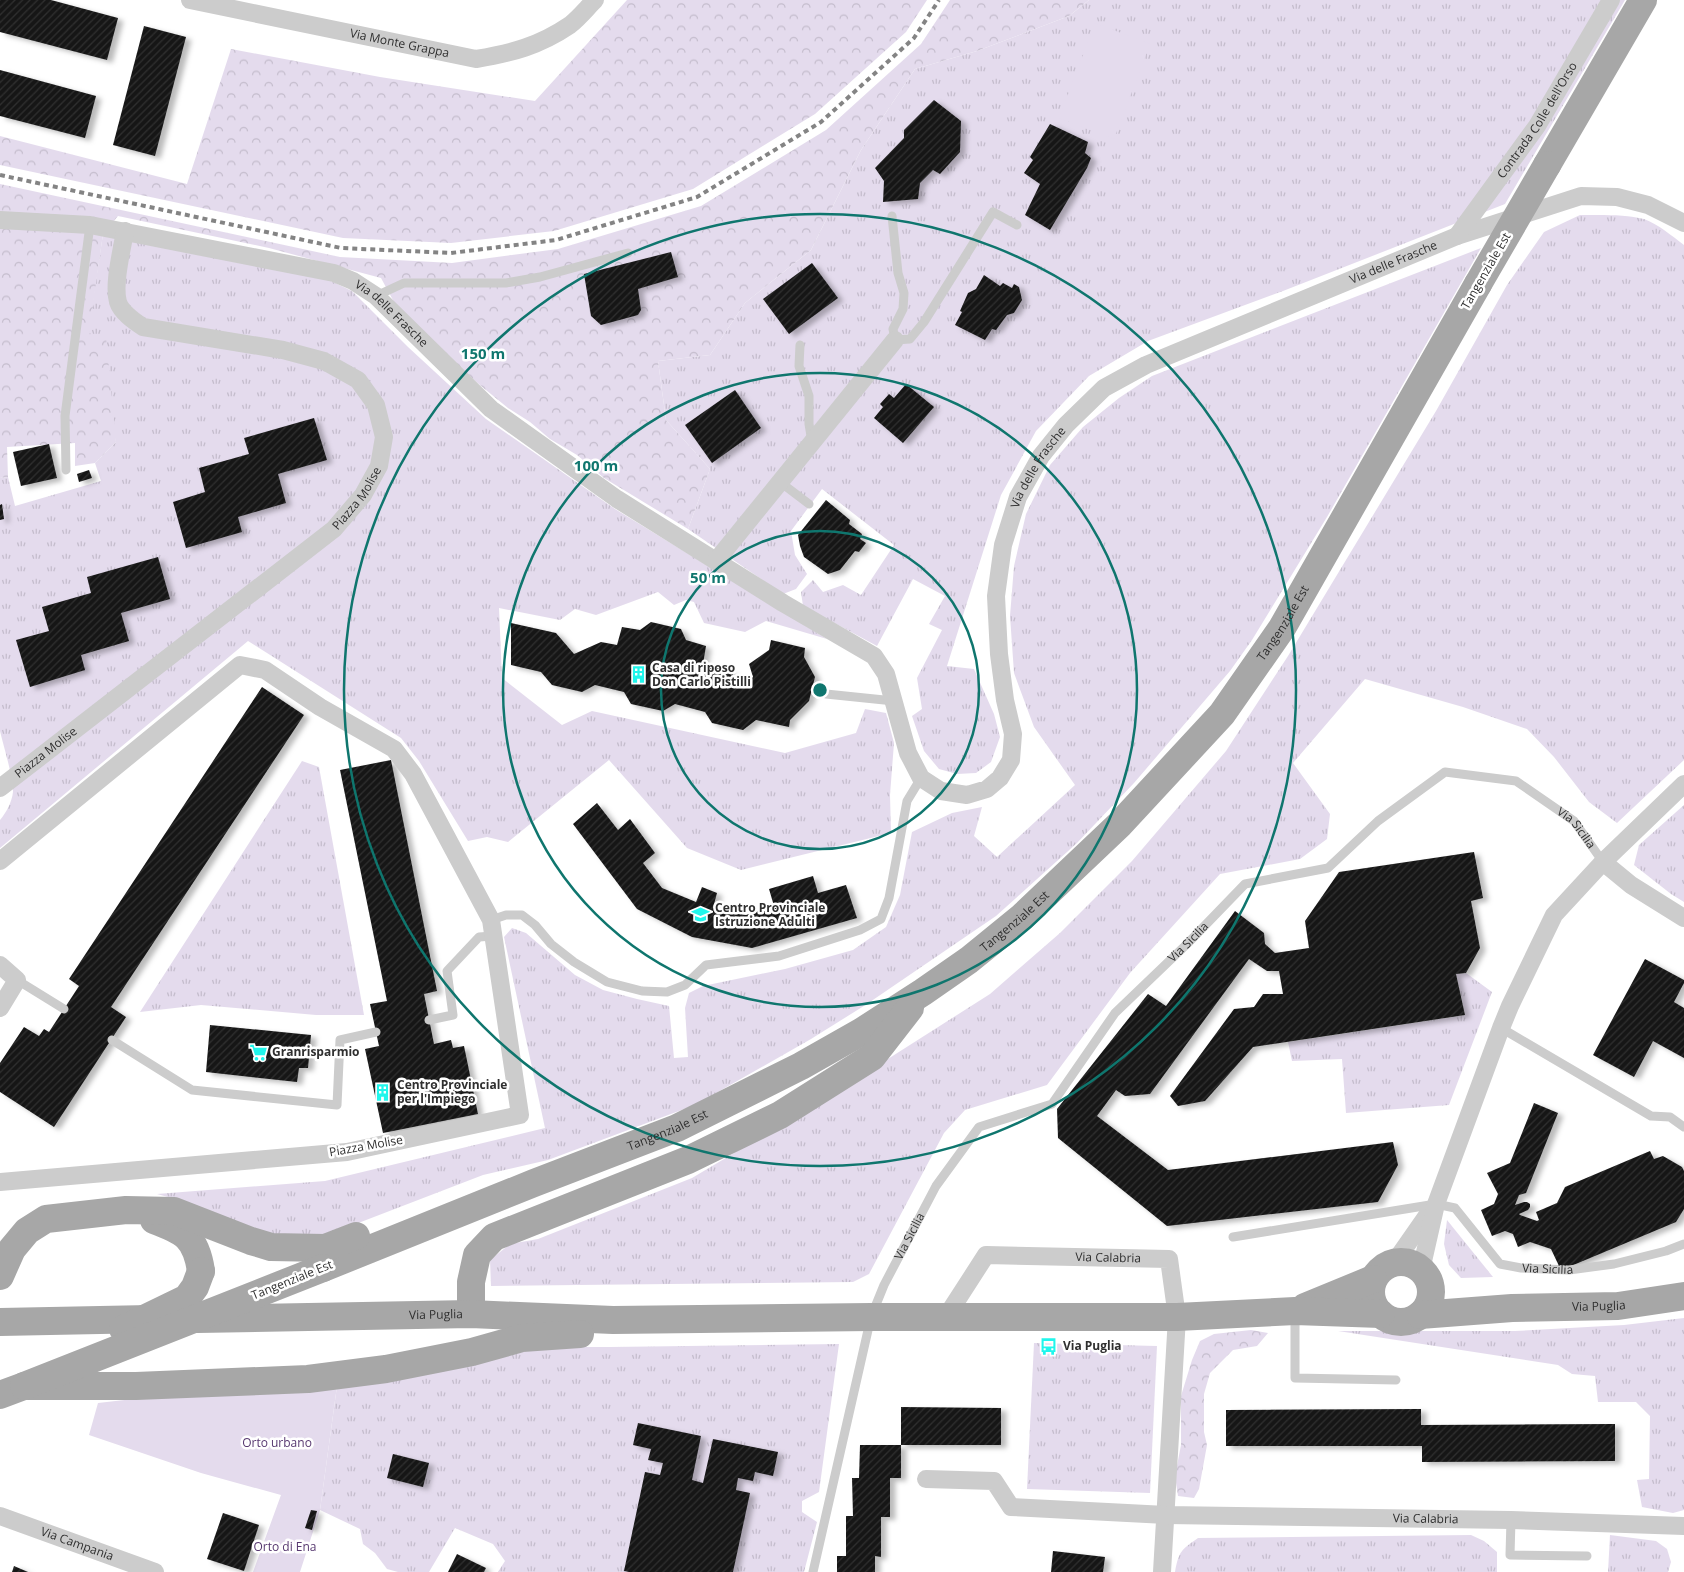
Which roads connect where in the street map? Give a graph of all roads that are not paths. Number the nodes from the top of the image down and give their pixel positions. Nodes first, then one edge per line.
1 (190, 0) edge
2 (595, 0) edge
3 (1611, 0) edge
4 (1643, 0) edge
5 (892, 216) dead end
6 (0, 220) edge
7 (1684, 223) edge
8 (90, 225) junction
9 (1018, 225) dead end
10 (125, 231) junction
11 (1457, 236) junction
12 (628, 254) dead end
13 (376, 296) junction
14 (895, 340) junction
15 (800, 345) dead end
16 (812, 442) junction
17 (66, 470) dead end
18 (780, 482) junction
19 (809, 504) dead end
20 (716, 561) junction
21 (826, 694) dead end
22 (894, 701) junction
23 (921, 778) junction
24 (1684, 784) edge
25 (0, 788) edge
26 (0, 861) edge
27 (1603, 862) junction
28 (1684, 918) edge
29 (492, 928) junction
30 (0, 964) edge
31 (17, 980) junction
32 (923, 992) junction
33 (0, 1008) edge
34 (64, 1009) dead end
35 (429, 1020) dead end
36 (1501, 1028) junction
37 (376, 1032) dead end
38 (112, 1040) dead end
39 (1684, 1127) edge
40 (0, 1182) edge
41 (534, 1182) junction
42 (1436, 1204) junction
43 (126, 1210) junction
44 (1233, 1237) dead end
45 (1684, 1244) edge
46 (1394, 1262) junction
47 (0, 1276) edge
48 (1426, 1278) junction
49 (1373, 1280) junction
50 (1684, 1296) edge
51 (1512, 1308) junction
52 (1295, 1311) junction
53 (471, 1314) junction
54 (1381, 1314) junction
55 (1420, 1315) junction
56 (871, 1317) junction
57 (946, 1317) junction
58 (1177, 1317) junction
59 (612, 1320) junction
60 (0, 1322) edge
61 (1396, 1380) dead end
62 (12, 1390) edge
63 (926, 1479) dead end
64 (1166, 1515) junction
65 (0, 1516) edge
66 (1511, 1520) junction
67 (1684, 1526) edge
68 (1587, 1556) dead end
69 (154, 1572) edge
70 (813, 1572) edge
71 (1162, 1572) edge

1 - 2 street, Via Monte Grappa
3 - 11 street, Contrada Colle dell'Orso
4 - 32 main road, Tangenziale Est, bridge
5 - 14 lane
6 - 8 street, Via delle Frasche
7 - 11 street, Via delle Frasche
8 - 10 street, Via delle Frasche
8 - 17 lane
9 - 14 lane
10 - 13 street, Via delle Frasche
10 - 25 street, Piazza Molise
11 - 23 street, Via delle Frasche
12 - 13 lane
13 - 20 street, Via delle Frasche
14 - 16 street
15 - 16 lane
16 - 18 street
18 - 19 lane
18 - 20 street
20 - 22 street, Via delle Frasche
21 - 22 lane
22 - 23 street, Via delle Frasche
23 - 29 lane
24 - 27 street, Via Sicilia
26 - 29 street, Piazza Molise
27 - 28 street, Via Sicilia
27 - 36 street, Via Sicilia
27 - 56 lane, Via Sicilia
29 - 35 lane
29 - 40 street, Piazza Molise
30 - 31 street
31 - 33 street
31 - 34 lane
32 - 41 main road, Tangenziale Est
32 - 53 main road
36 - 39 lane
36 - 42 street, Via Sicilia
37 - 38 lane
41 - 43 main road
41 - 62 main road, Tangenziale Est, bridge
42 - 44 lane
42 - 45 lane, Via Sicilia
42 - 46 street, Via Sicilia
42 - 48 street, Via Sicilia
43 - 47 main road
43 - 62 main road, bridge
46 - 48 main road
46 - 49 main road
48 - 51 main road, Via Puglia
48 - 55 main road
49 - 52 main road, Via Puglia
49 - 54 main road
50 - 51 main road, Via Puglia
51 - 55 main road, Via Puglia
52 - 54 main road, Via Puglia
52 - 58 main road, Via Puglia
52 - 61 lane
53 - 59 main road, Via Puglia
53 - 60 main road, Via Puglia
54 - 55 main road
56 - 57 main road, Via Puglia
56 - 59 main road, Via Puglia
56 - 70 lane
57 - 58 main road, Via Puglia
57 - 58 street, Via Calabria
58 - 64 street, Via Calabria
59 - 62 main road
63 - 64 street, Via Calabria
64 - 66 street, Via Calabria
64 - 71 street, Via Calabria
65 - 69 street, Via Campania
66 - 67 street, Via Calabria
66 - 68 lane

